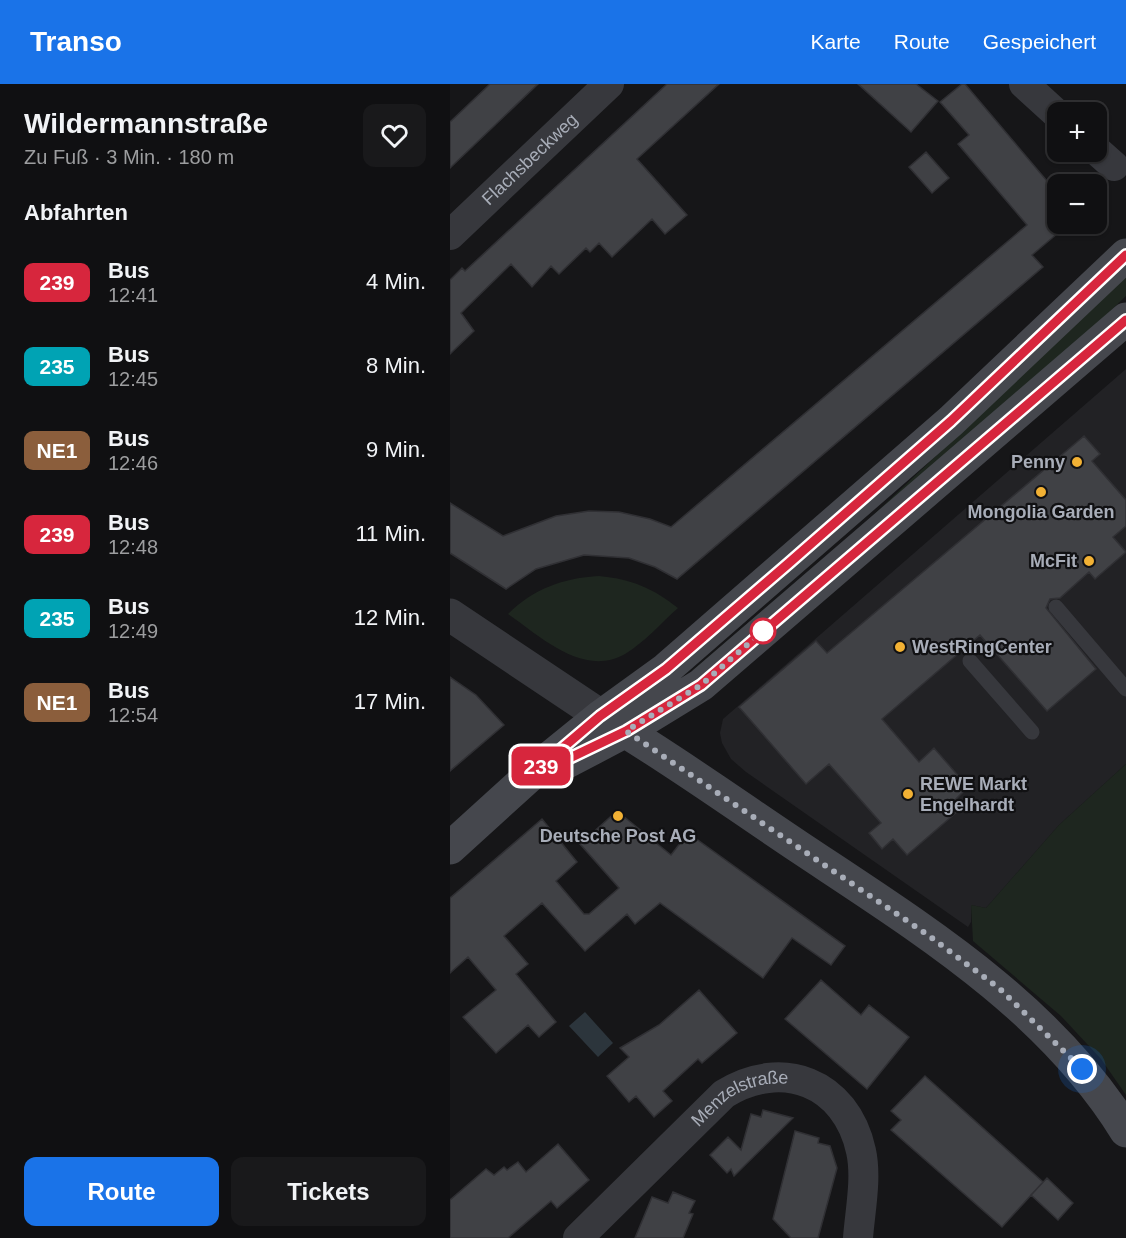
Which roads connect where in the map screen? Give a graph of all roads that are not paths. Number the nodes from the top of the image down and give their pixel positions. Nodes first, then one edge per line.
1 (609, 84) edge
2 (1024, 84) edge
3 (1047, 105) edge
4 (450, 235) edge
5 (1126, 255) edge
6 (1126, 320) edge
7 (1056, 607) dead end
8 (450, 615) edge
9 (970, 661) dead end
10 (1126, 689) edge
11 (613, 724) junction
12 (1032, 732) dead end
13 (450, 848) edge
14 (1126, 1131) edge
15 (578, 1238) edge
16 (858, 1238) edge

1 - 4 street, Flachsbeckweg
2 - 3 street
5 - 11 main road
6 - 11 main road
7 - 10 lane
8 - 11 street
9 - 12 lane
11 - 13 main road
11 - 14 main road
15 - 16 street, Menzelstraße

